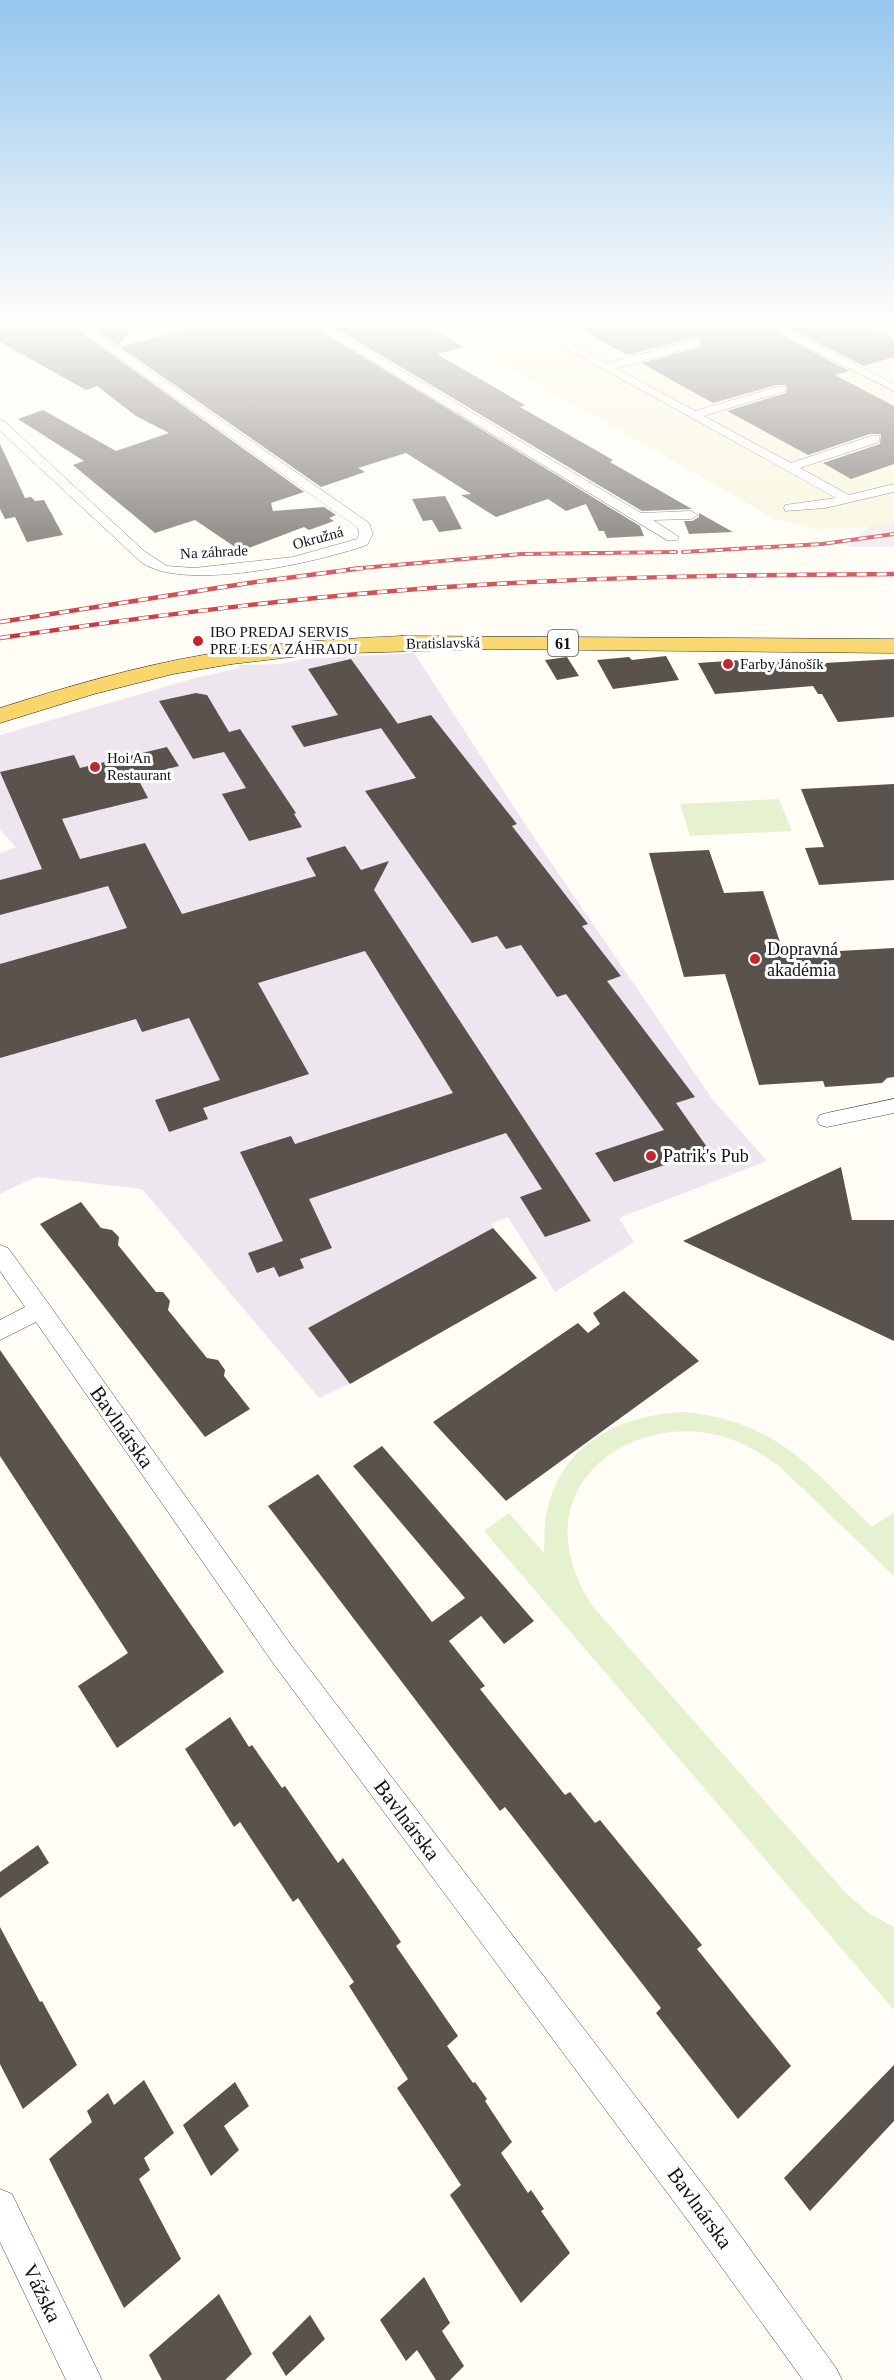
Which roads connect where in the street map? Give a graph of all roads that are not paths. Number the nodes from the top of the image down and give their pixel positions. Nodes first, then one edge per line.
1 (8, 437) edge
2 (237, 437) edge
3 (505, 437) edge
4 (735, 437) edge
5 (875, 440) dead end
6 (790, 467) junction
7 (894, 488) edge
8 (848, 499) junction
9 (790, 508) dead end
10 (691, 515) dead end
11 (639, 517) junction
12 (672, 537) dead end
13 (276, 565) joint
14 (894, 646) edge
15 (0, 716) edge
16 (894, 1106) edge
17 (827, 1120) dead end
18 (0, 1254) edge
19 (40, 1309) junction
20 (0, 1331) edge
21 (0, 2206) edge
22 (84, 2380) edge
23 (824, 2380) edge

1 - 13 street, Na záhrade
2 - 13 street, Okružná
3 - 11 street
4 - 6 street
5 - 6 street
6 - 8 street
7 - 8 street
8 - 9 street
10 - 11 street
11 - 12 street
14 - 15 main road, Bratislavská / 61
16 - 17 street
18 - 19 street, Bavlnárska
19 - 20 street
19 - 23 street, Bavlnárska
21 - 22 street, Vážska

